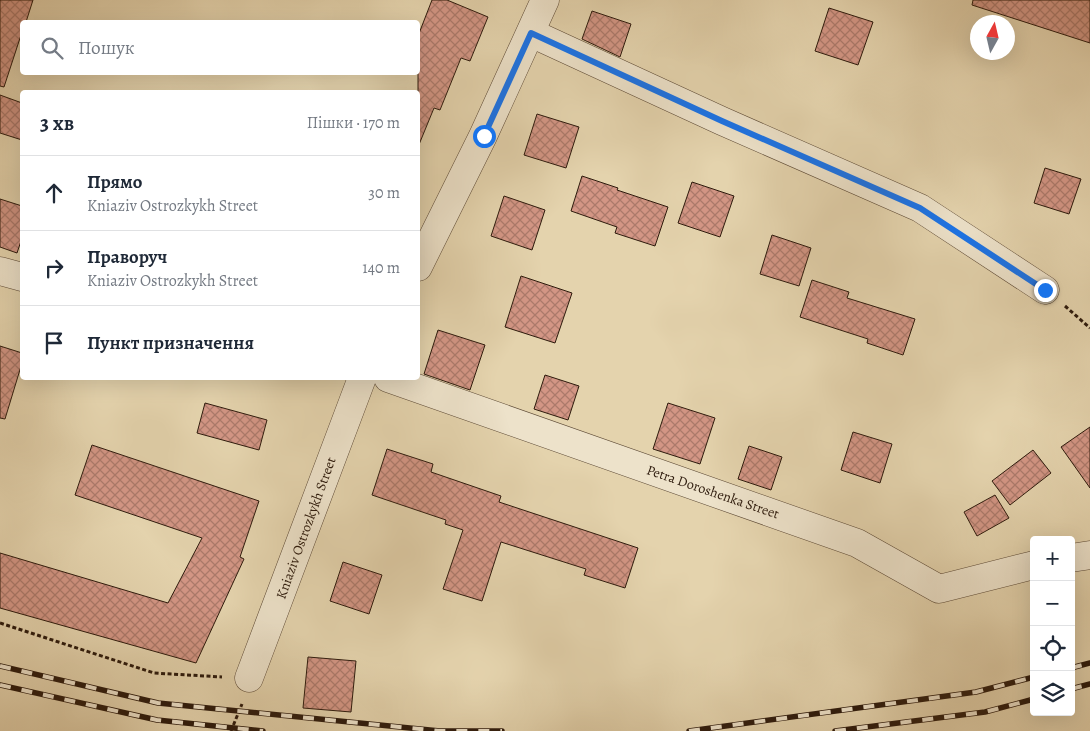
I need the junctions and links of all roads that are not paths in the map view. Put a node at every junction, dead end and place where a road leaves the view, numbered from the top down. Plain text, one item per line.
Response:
1 (545, 0) edge
2 (531, 33) junction
3 (420, 263) edge
4 (0, 270) edge
5 (20, 276) edge
6 (1045, 290) dead end
7 (361, 380) edge
8 (394, 380) edge
9 (1090, 555) edge
10 (1075, 557) edge
11 (1030, 566) edge
12 (249, 678) road end

1 - 2 street
2 - 3 street
2 - 6 street
4 - 5 street
7 - 12 street, Kniaziv Ostrozkykh Street
8 - 11 street, Petra Doroshenka Street
9 - 10 street

